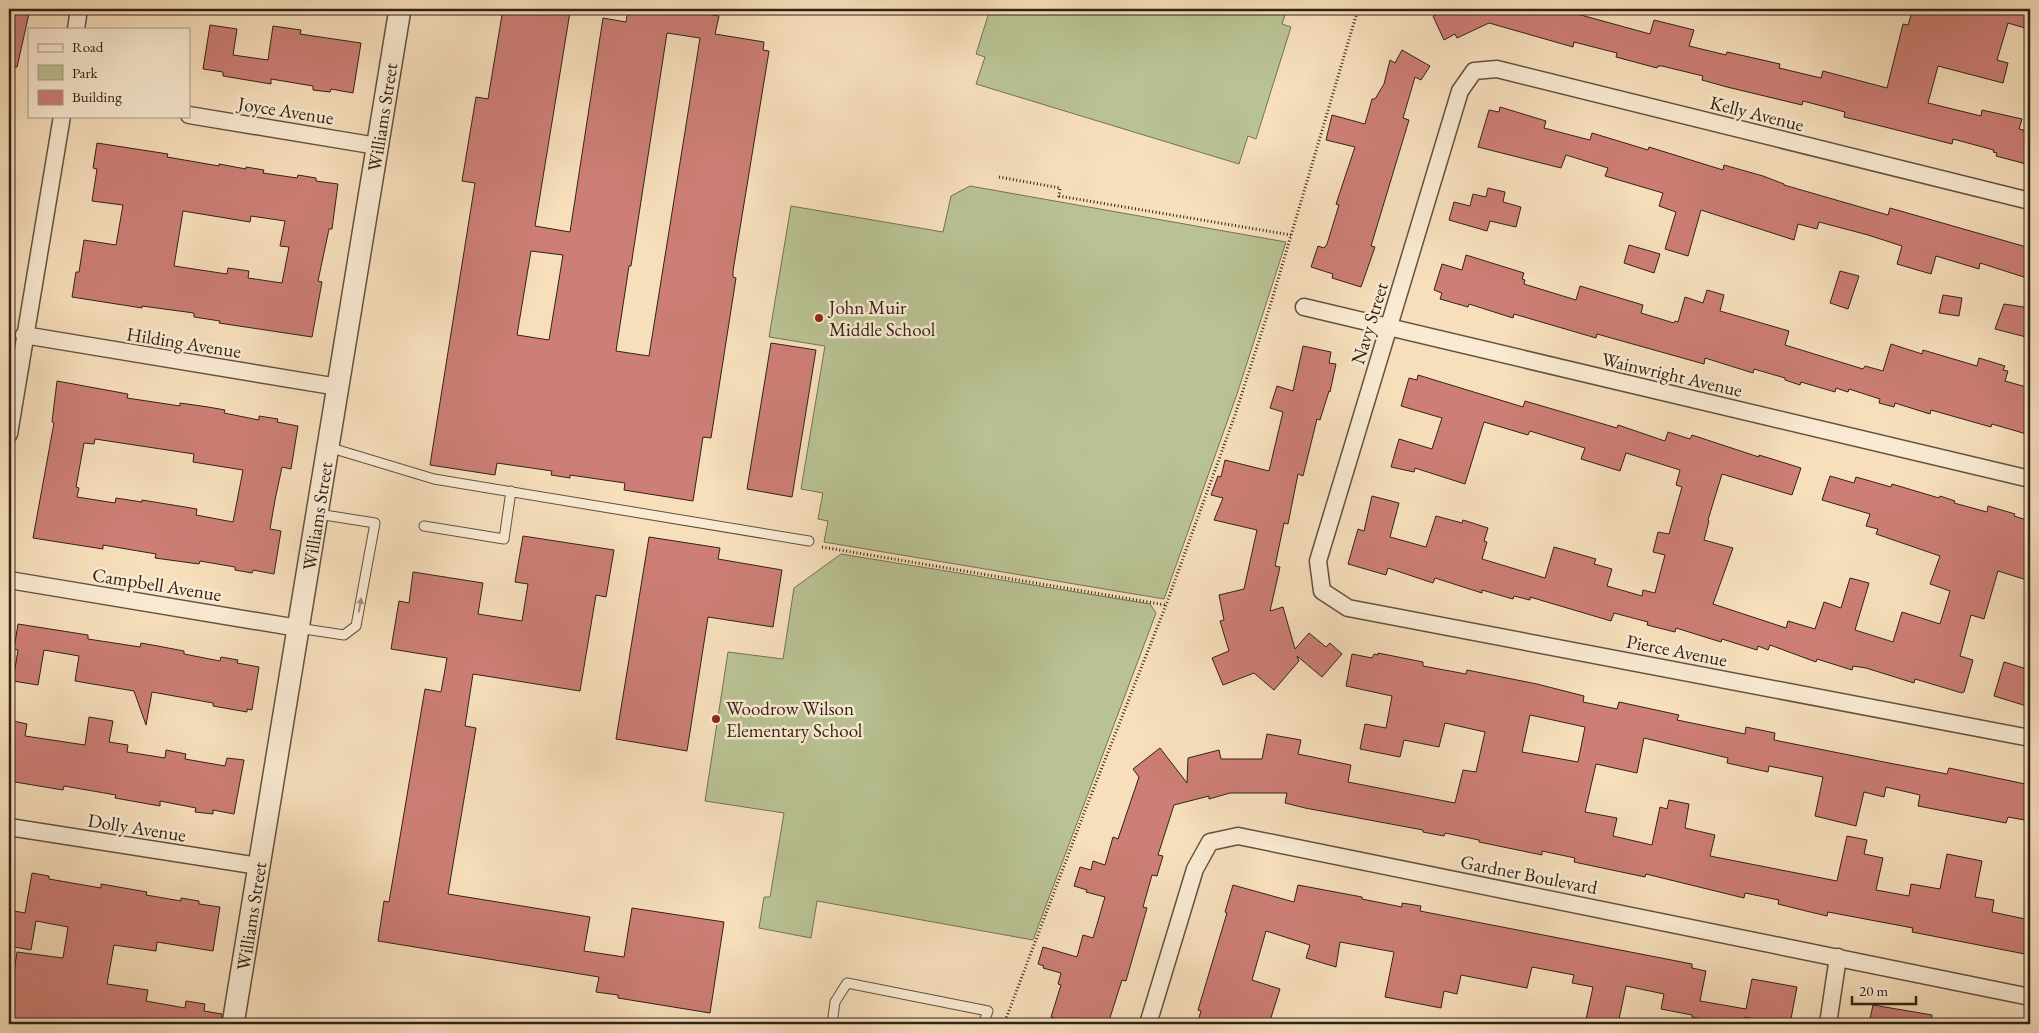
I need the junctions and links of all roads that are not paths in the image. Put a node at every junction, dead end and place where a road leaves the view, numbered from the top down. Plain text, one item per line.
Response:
1 (79, 9) edge
2 (400, 9) edge
3 (76, 28) edge
4 (1474, 71) joint
5 (190, 115) edge
6 (62, 118) edge
7 (378, 146) junction
8 (2030, 201) edge
9 (1304, 306) dead end
10 (1389, 328) junction
11 (24, 335) junction
12 (338, 387) junction
13 (9, 434) edge
14 (328, 447) junction
15 (2030, 479) edge
16 (511, 492) junction
17 (317, 514) junction
18 (424, 526) dead end
19 (809, 541) dead end
20 (9, 580) edge
21 (1322, 590) joint
22 (298, 628) junction
23 (2030, 738) edge
24 (9, 827) edge
25 (259, 866) junction
26 (1838, 957) junction
27 (2030, 997) edge
28 (233, 1024) edge
29 (832, 1024) edge
30 (983, 1024) edge
31 (1148, 1024) edge
32 (1828, 1024) edge

1 - 3 street
2 - 7 street, Williams Street
4 - 8 street, Kelly Avenue
4 - 10 street, Navy Street
5 - 7 street, Joyce Avenue
6 - 11 street
7 - 12 street, Williams Street
9 - 10 street, Wainwright Avenue
10 - 15 street, Wainwright Avenue
10 - 21 street, Navy Street
11 - 12 street, Hilding Avenue
11 - 13 street
12 - 14 street, Williams Street
14 - 16 lane
14 - 17 street, Williams Street
16 - 18 lane
16 - 19 lane
17 - 22 street, Williams Street
22 -> 17 lane
20 - 22 street, Campbell Avenue
21 - 23 street, Pierce Avenue
22 - 25 street, Williams Street
24 - 25 street, Dolly Avenue
25 - 28 street, Williams Street
26 - 27 street, Gardner Boulevard
26 - 31 street, Gardner Boulevard
26 - 32 street
29 - 30 lane

